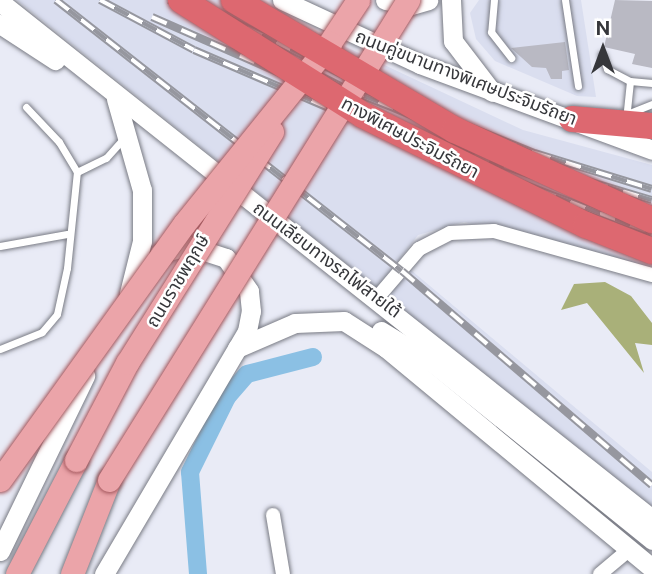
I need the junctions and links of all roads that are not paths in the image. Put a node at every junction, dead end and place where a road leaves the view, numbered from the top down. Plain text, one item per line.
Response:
1 (180, 0) edge
2 (234, 0) edge
3 (282, 0) edge
4 (358, 0) edge
5 (385, 0) edge
6 (408, 0) edge
7 (428, 0) edge
8 (451, 0) edge
9 (494, 0) edge
10 (565, 0) edge
11 (0, 2) edge
12 (1, 26) edge
13 (330, 43) junction
14 (602, 55) dead end
15 (511, 58) dead end
16 (630, 81) junction
17 (652, 83) edge
18 (99, 84) junction
19 (578, 86) dead end
20 (492, 92) junction
21 (114, 97) junction
22 (652, 104) edge
23 (26, 107) dead end
24 (572, 119) junction
25 (635, 120) edge
26 (129, 132) junction
27 (652, 150) edge
28 (77, 172) junction
29 (652, 220) edge
30 (67, 234) junction
31 (0, 246) edge
32 (652, 251) edge
33 (321, 257) junction
34 (652, 275) edge
35 (136, 280) junction
36 (377, 298) junction
37 (344, 321) junction
38 (237, 348) junction
39 (0, 349) edge
40 (433, 363) junction
41 (0, 480) edge
42 (273, 515) dead end
43 (652, 519) edge
44 (652, 540) edge
45 (629, 550) junction
46 (0, 551) edge
47 (652, 568) edge
48 (18, 574) edge
49 (72, 574) edge
50 (104, 574) edge
51 (283, 574) edge
52 (600, 574) edge

1 - 32 highway, ทางพิเศษประจิมรัถยา, bridge
2 - 29 highway, ทางพิเศษประจิมรัถยา, bridge
3 - 20 main road, ถนนคู่ขนานทางพิเศษประจิมรัถยา
4 - 13 main road, ถนนราชพฤกษ์, bridge
5 - 7 main road
6 - 49 main road, bridge
8 - 20 main road
9 - 15 lane
10 - 19 lane
11 - 18 main road, ถนนเลียบทางรถไฟสายใต้
12 - 18 main road
13 - 41 main road, bridge
13 - 48 main road, ถนนราชพฤกษ์, bridge
14 - 16 lane
16 - 17 lane
16 - 25 lane
18 - 21 main road, ถนนเลียบทางรถไฟสายใต้
20 - 24 main road, ถนนคู่ขนานทางพิเศษประจิมรัถยา
21 - 26 main road, ถนนราชพฤกษ์
21 - 33 main road, ถนนเลียบทางรถไฟสายใต้
22 - 25 lane
23 - 28 lane
24 - 25 highway
24 - 27 main road, ถนนคู่ขนานทางพิเศษประจิมรัถยา
26 - 28 lane
26 - 35 main road, ถนนราชพฤกษ์
28 - 30 lane
30 - 31 lane
30 - 39 lane
33 - 36 main road, ถนนเลียบทางรถไฟสายใต้
33 - 40 main road
34 - 36 street
35 - 38 main road
35 - 46 main road, ถนนราชพฤกษ์
36 - 43 main road, ถนนเลียบทางรถไฟสายใต้
37 - 38 main road
37 - 40 main road
37 - 45 main road, ถนนเลียบทางรถไฟสายใต้
38 - 50 main road
40 - 44 main road
42 - 51 street
45 - 47 main road, ถนนเลียบทางรถไฟสายใต้
45 - 52 street

